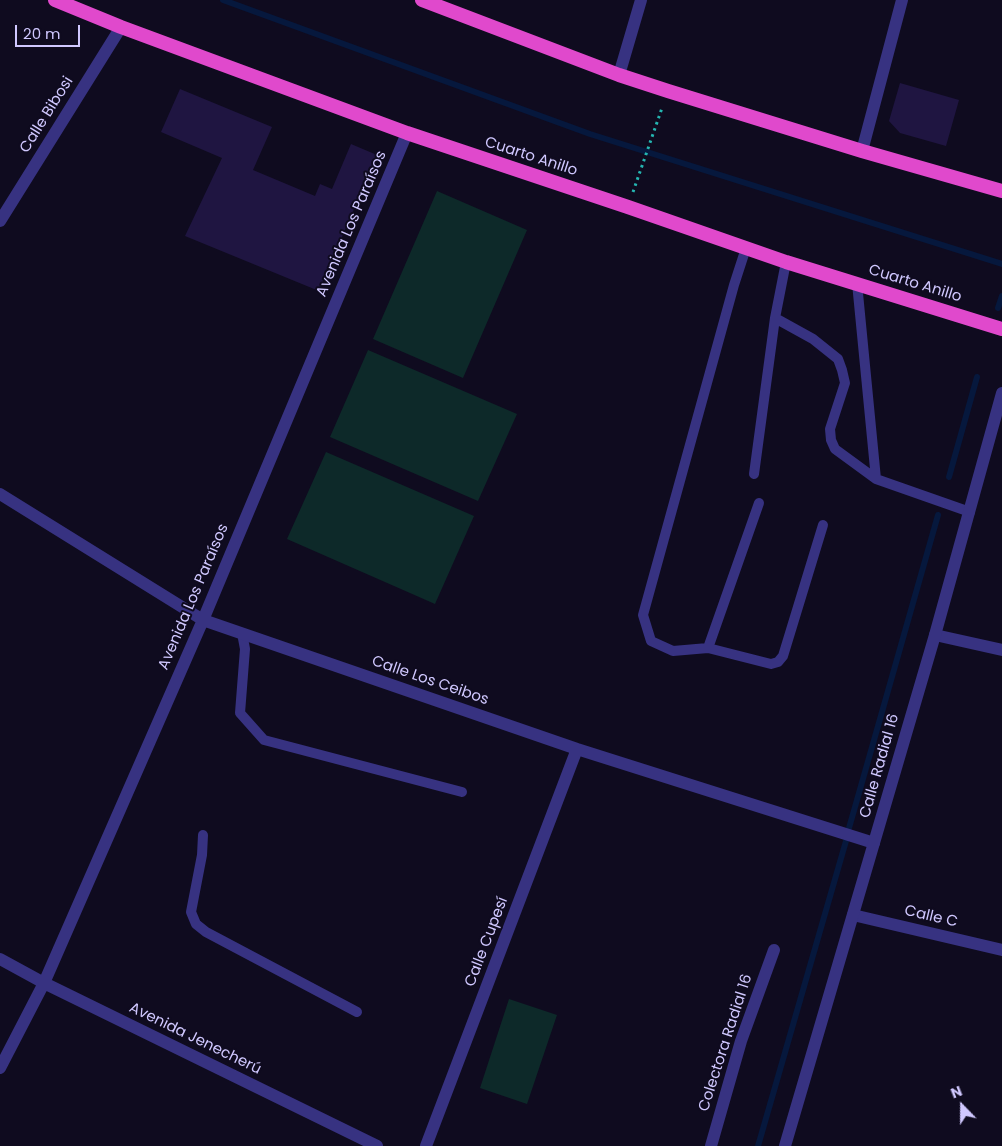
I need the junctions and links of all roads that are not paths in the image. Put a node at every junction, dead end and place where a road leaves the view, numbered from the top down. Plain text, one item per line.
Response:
1 (55, 0) edge
2 (422, 0) edge
3 (642, 0) edge
4 (902, 0) edge
5 (120, 27) junction
6 (619, 75) junction
7 (408, 133) junction
8 (862, 151) junction
9 (1002, 191) edge
10 (0, 221) edge
11 (746, 248) junction
12 (786, 262) junction
13 (857, 283) junction
14 (775, 318) junction
15 (1002, 328) edge
16 (1002, 393) edge
17 (754, 474) dead end
18 (876, 479) junction
19 (0, 494) edge
20 (759, 502) dead end
21 (970, 512) junction
22 (823, 525) dead end
23 (203, 620) junction
24 (242, 633) junction
25 (935, 635) junction
26 (708, 648) junction
27 (1002, 650) edge
28 (577, 749) junction
29 (462, 792) dead end
30 (203, 834) dead end
31 (874, 844) junction
32 (853, 915) junction
33 (774, 950) dead end
34 (1002, 950) edge
35 (0, 959) edge
36 (44, 983) junction
37 (358, 1012) dead end
38 (0, 1068) edge
39 (377, 1146) edge
40 (426, 1146) edge
41 (711, 1146) edge
42 (785, 1146) edge

1 - 5 highway, Cuarto Anillo
2 - 6 highway
3 - 6 street
4 - 8 street
5 - 7 highway, Cuarto Anillo
5 - 10 street, Calle Bibosi
6 - 8 highway
7 - 11 highway, Cuarto Anillo
7 - 23 street, Avenida Los Paraísos
8 - 9 highway
11 - 12 highway, Cuarto Anillo
11 - 26 lane
12 - 13 highway, Cuarto Anillo
12 - 14 lane
13 - 15 highway, Cuarto Anillo
13 - 18 lane
14 - 17 lane
14 - 18 lane
16 - 21 street, Calle Radial 16
18 - 21 lane
19 - 23 street, Calle Los Ceibos
20 - 26 lane
21 - 25 street, Calle Radial 16
22 - 26 lane
23 - 24 street, Calle Los Ceibos
23 - 36 street, Avenida Los Paraísos
24 - 28 street, Calle Los Ceibos
24 - 29 lane
25 - 27 street
25 - 31 street, Calle Radial 16
28 - 31 street, Calle Los Ceibos
28 - 40 street, Calle Cupesí
30 - 37 lane
31 - 32 street, Calle Radial 16
32 - 34 street, Calle C
32 - 42 street, Calle Radial 16
33 - 41 street, Colectora Radial 16
35 - 36 street, Avenida Jenecherú
36 - 38 street, Avenida Los Paraísos
36 - 39 street, Avenida Jenecherú

